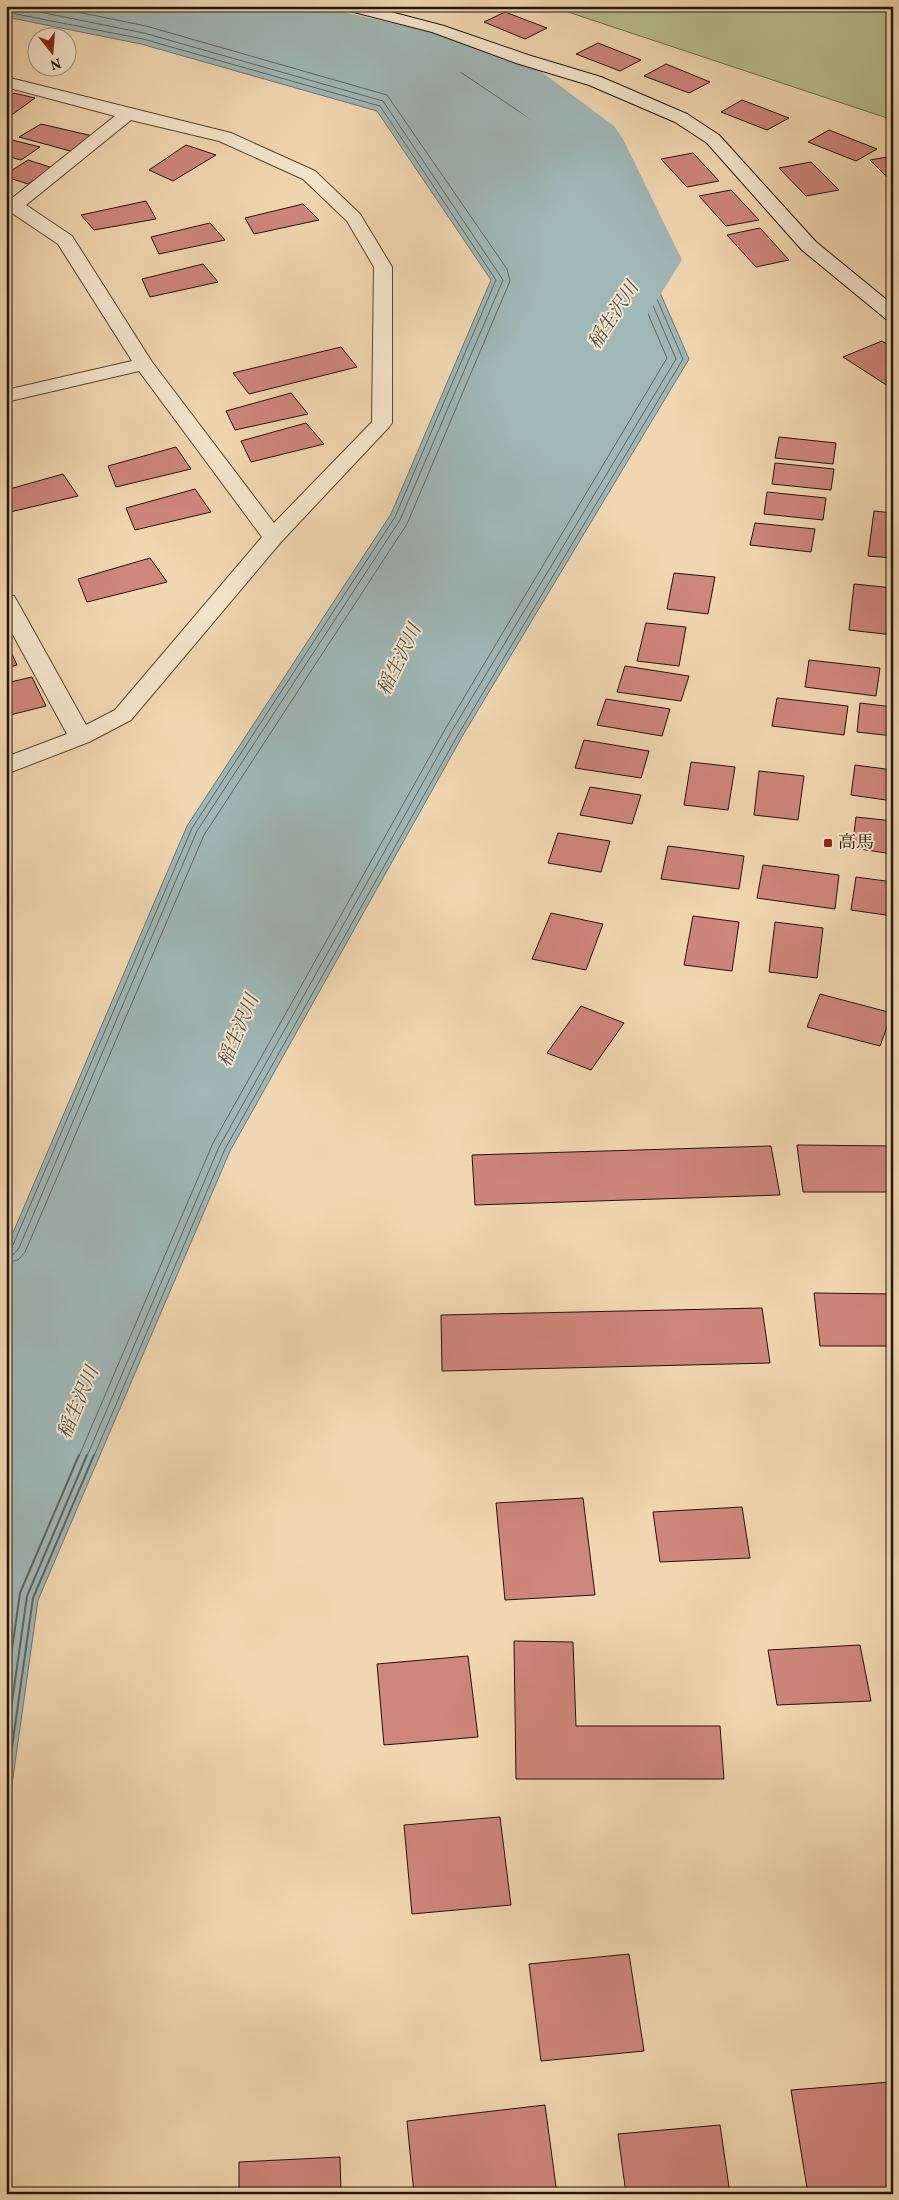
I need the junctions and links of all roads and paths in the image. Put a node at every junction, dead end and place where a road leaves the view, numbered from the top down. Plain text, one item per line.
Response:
1 (348, 6) edge
2 (6, 82) edge
3 (128, 114) junction
4 (10, 204) edge
5 (893, 315) edge
6 (144, 364) junction
7 (6, 396) edge
8 (273, 537) junction
9 (6, 600) edge
10 (80, 737) junction
11 (6, 766) edge

1 - 5 street
2 - 3 street
3 - 4 street
3 - 8 street
4 - 6 street
6 - 7 street
6 - 8 street
8 - 10 street
9 - 10 street
10 - 11 street

